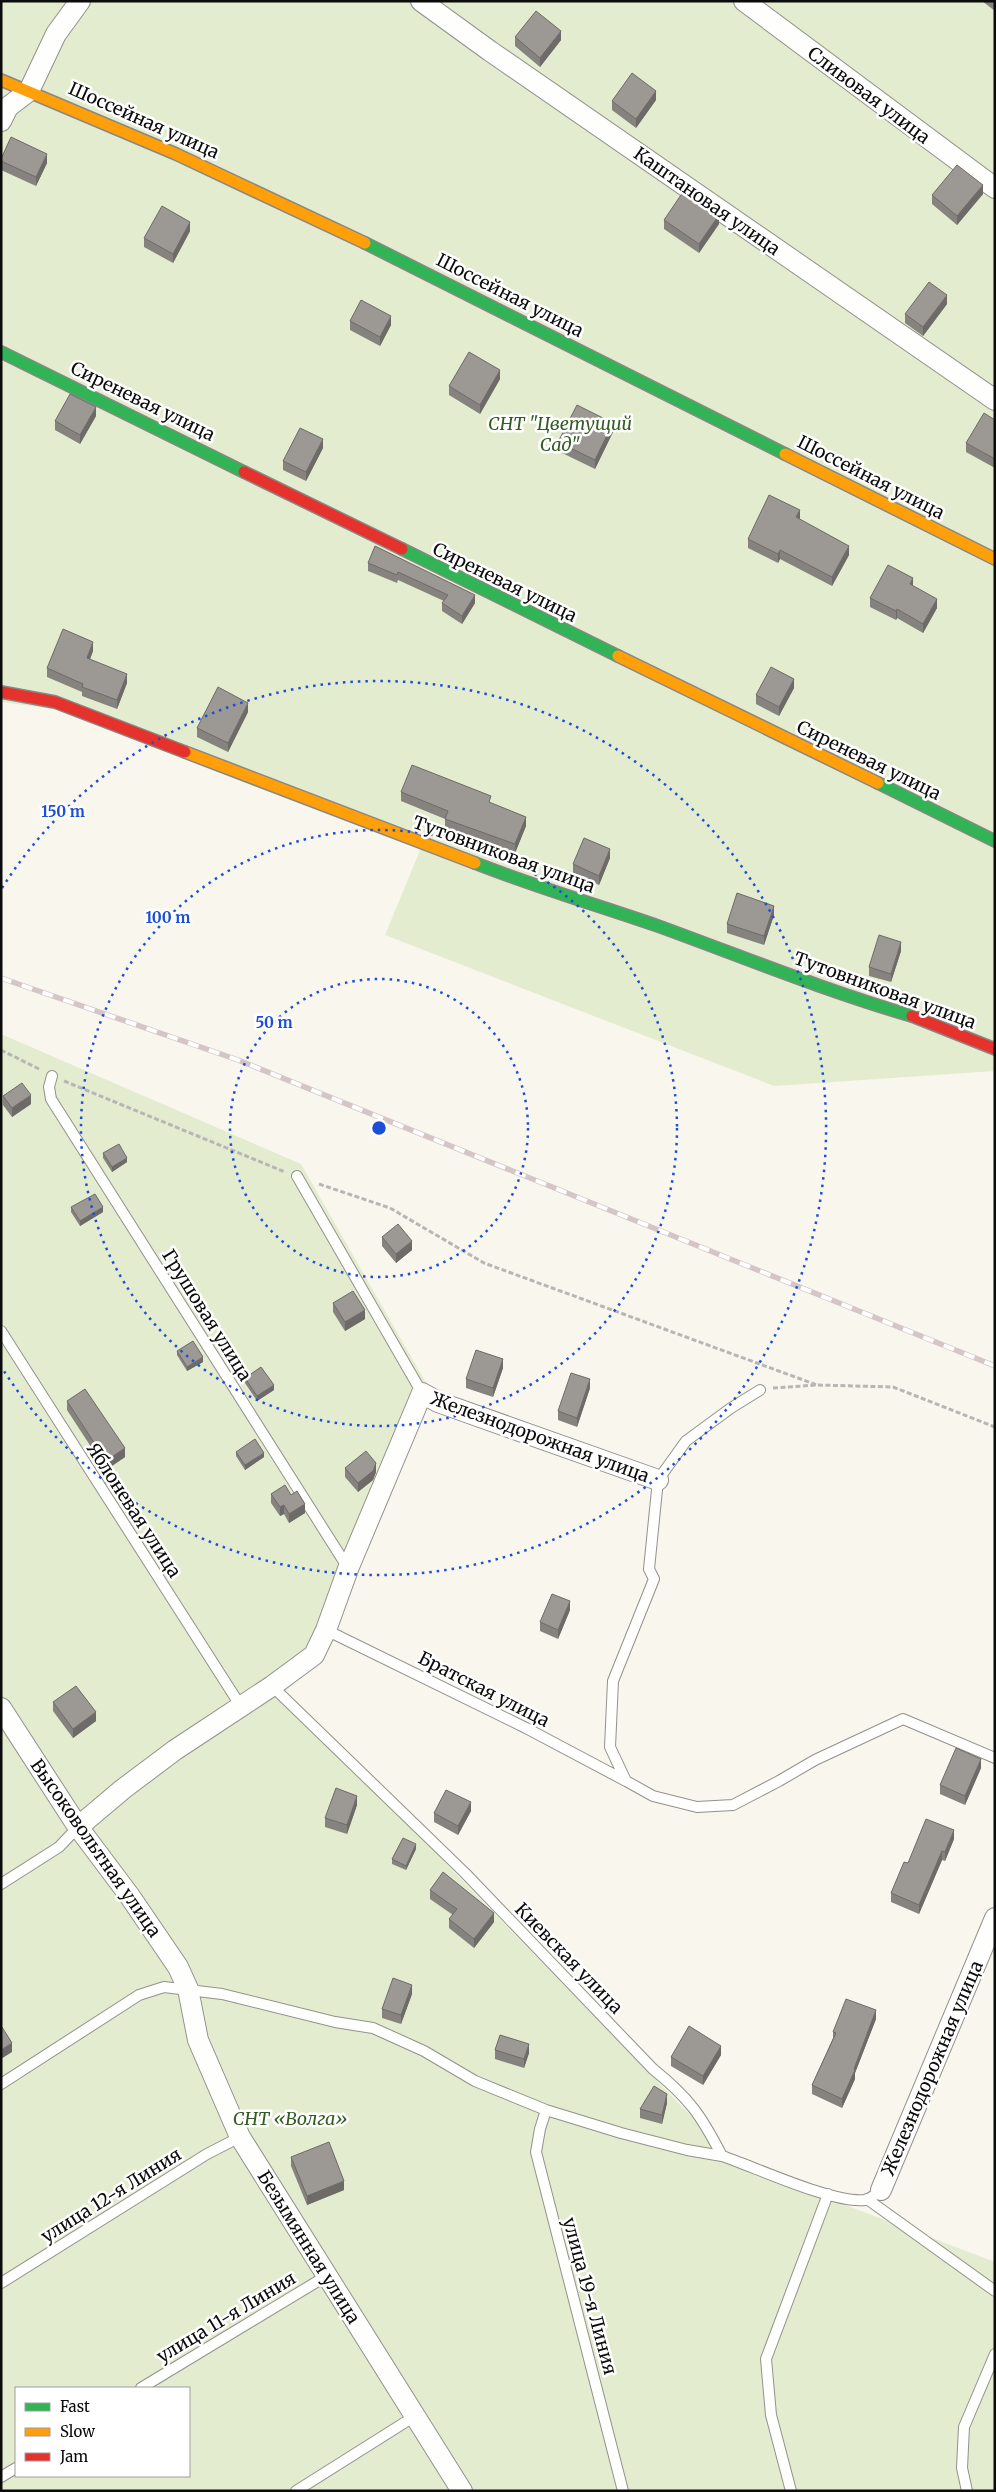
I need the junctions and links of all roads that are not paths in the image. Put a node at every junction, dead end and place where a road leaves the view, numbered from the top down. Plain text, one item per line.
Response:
1 (80, 1) edge
2 (421, 1) edge
3 (744, 1) edge
4 (1, 80) edge
5 (29, 91) junction
6 (1, 121) edge
7 (995, 188) edge
8 (1, 352) edge
9 (995, 400) edge
10 (995, 559) edge
11 (1, 692) edge
12 (995, 841) edge
13 (995, 1049) edge
14 (52, 1076) road end
15 (298, 1176) road end
16 (1, 1332) edge
17 (760, 1390) road end
18 (422, 1394) junction
19 (658, 1480) junction
20 (348, 1569) junction
21 (326, 1630) junction
22 (272, 1686) junction
23 (240, 1706) junction
24 (1, 1708) edge
25 (995, 1758) edge
26 (626, 1781) junction
27 (78, 1827) junction
28 (1, 1884) edge
29 (995, 1918) edge
30 (188, 1989) junction
31 (1, 2084) edge
32 (546, 2110) junction
33 (240, 2137) junction
34 (722, 2156) junction
35 (828, 2194) junction
36 (874, 2195) junction
37 (328, 2275) junction
38 (1, 2282) edge
39 (995, 2291) edge
40 (995, 2354) edge
41 (143, 2387) edge
42 (415, 2416) junction
43 (15, 2469) edge
44 (1, 2477) edge
45 (296, 2491) edge
46 (462, 2491) edge
47 (623, 2491) edge
48 (791, 2491) edge
49 (967, 2491) edge

1 - 5 street
2 - 9 street, Каштановая улица
3 - 7 street, Сливовая улица
4 - 5 street, Шоссейная улица
5 - 6 street
5 - 10 street, Шоссейная улица
8 - 12 street, Сиреневая улица
11 - 13 street, Тутовниковая улица
14 - 20 lane, Грушовая улица
15 - 18 lane
16 - 23 lane, Яблоневая улица
17 - 19 lane
18 - 19 street, Железнодорожная улица
18 - 20 street
19 - 26 lane
20 - 21 street
21 - 22 street
21 - 26 lane, Братская улица
22 - 23 street
22 - 34 lane, Киевская улица
23 - 27 street
24 - 27 street, Высоковольтная улица
25 - 26 lane, Братская улица
27 - 28 lane
27 - 30 street, Высоковольтная улица
29 - 36 street, Железнодорожная улица
30 - 31 lane
30 - 32 lane
30 - 33 street, Безымянная улица
32 - 34 lane
32 - 47 lane, улица 19-я Линия
33 - 37 street, Безымянная улица
33 - 38 lane, улица 12-я Линия
34 - 35 lane
35 - 36 lane
35 - 48 lane
36 - 39 lane
37 - 41 lane, улица 11-я Линия
37 - 42 street, Безымянная улица
40 - 49 lane
42 - 45 lane
42 - 46 street, Безымянная улица
43 - 44 lane

